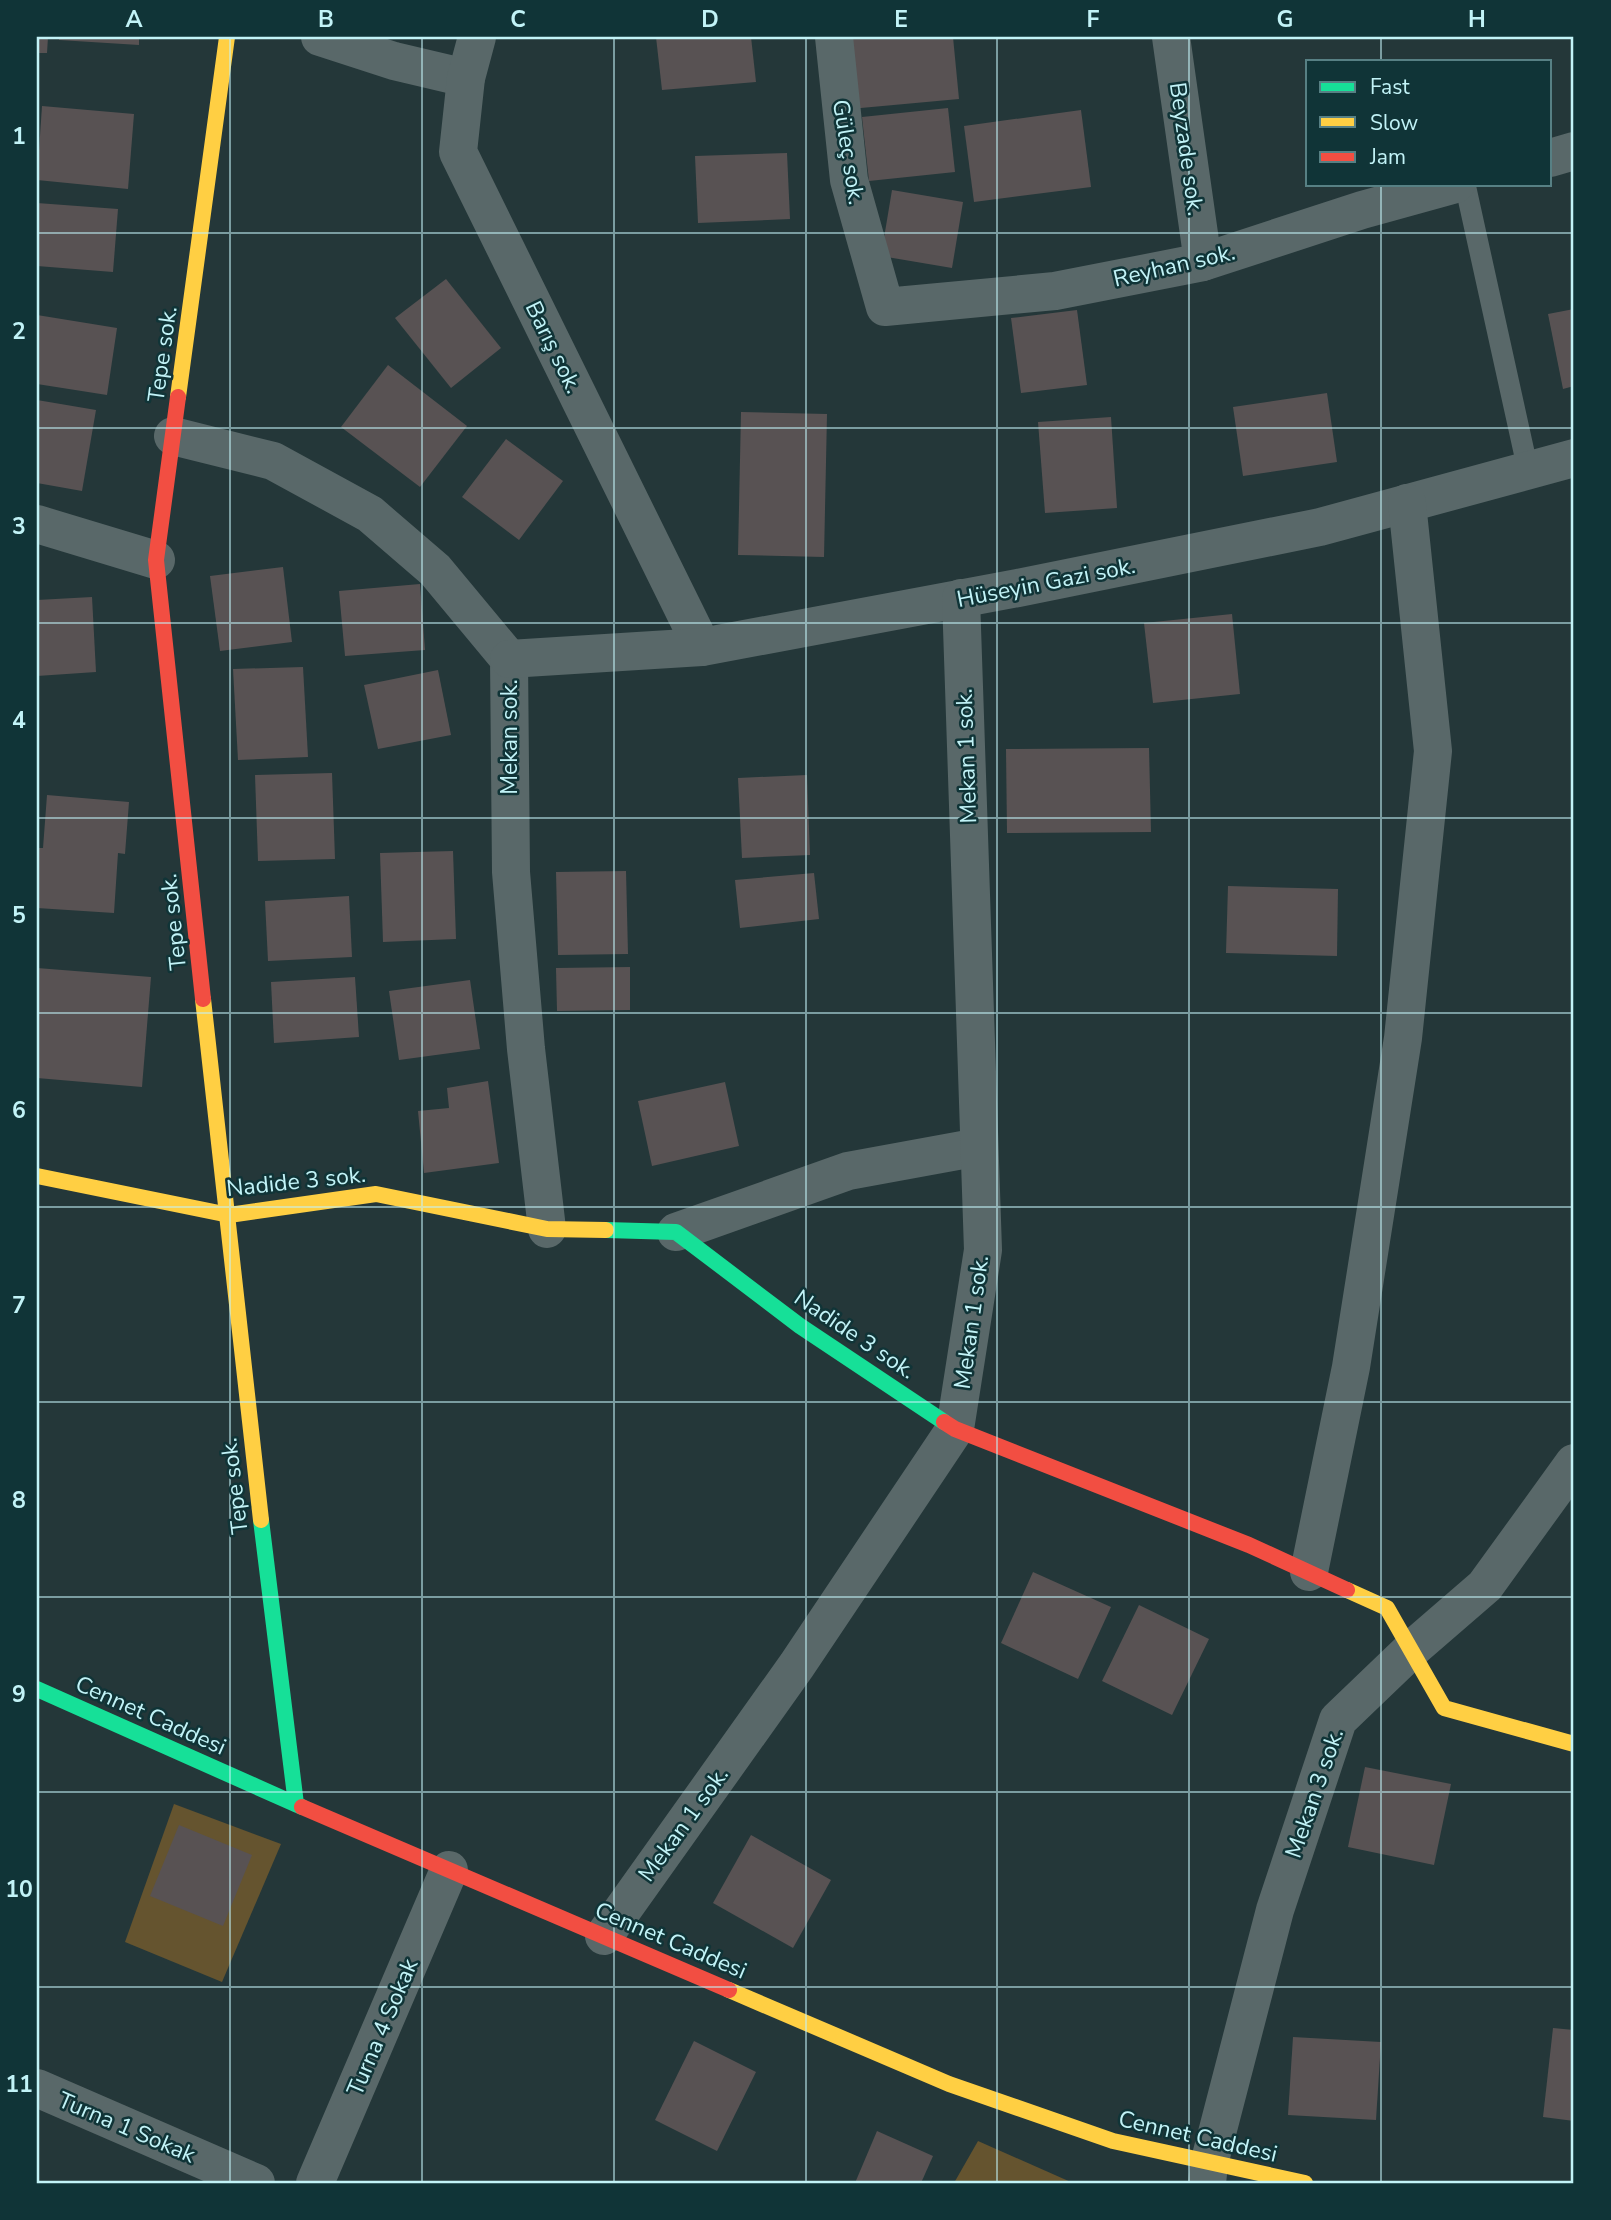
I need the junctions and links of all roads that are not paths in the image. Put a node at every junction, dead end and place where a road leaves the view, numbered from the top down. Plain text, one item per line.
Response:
1 (227, 37) edge
2 (320, 37) edge
3 (477, 37) edge
4 (834, 37) edge
5 (1171, 37) edge
6 (467, 78) junction
7 (1574, 151) edge
8 (1552, 157) edge
9 (1448, 186) edge
10 (1465, 186) edge
11 (1203, 262) junction
12 (884, 307) joint
13 (173, 436) junction
14 (1574, 458) edge
15 (1528, 470) junction
16 (1407, 503) junction
17 (37, 524) edge
18 (156, 560) junction
19 (961, 598) junction
20 (702, 647) junction
21 (509, 659) junction
22 (979, 1147) junction
23 (37, 1176) edge
24 (229, 1215) junction
25 (547, 1228) junction
26 (676, 1232) junction
27 (956, 1429) junction
28 (1574, 1463) edge
29 (1310, 1572) junction
30 (1411, 1650) junction
31 (37, 1689) edge
32 (1574, 1744) edge
33 (296, 1804) junction
34 (449, 1870) junction
35 (604, 1936) junction
36 (37, 2088) edge
37 (1208, 2174) edge
38 (256, 2183) edge
39 (316, 2183) edge
40 (1305, 2183) edge

1 - 13 street, Tepe sok.
2 - 6 street
3 - 6 street, Barış sok.
4 - 12 street, Güleç sok.
5 - 11 street, Beyzade sok.
6 - 20 street, Barış sok.
7 - 8 street
9 - 11 street, Reyhan sok.
10 - 15 lane
11 - 12 street, Reyhan sok.
13 - 18 street, Tepe sok.
13 - 21 street, Mekan sok.
14 - 15 street, Hüseyin Gazi sok.
15 - 16 street, Hüseyin Gazi sok.
16 - 19 street, Hüseyin Gazi sok.
16 - 29 street
17 - 18 street
18 - 24 street, Tepe sok.
19 - 20 street, Hüseyin Gazi sok.
19 - 22 street, Mekan 1 sok.
20 - 21 street, Hüseyin Gazi sok.
21 - 25 street, Mekan sok.
22 - 26 street
22 - 27 street, Mekan 1 sok.
23 - 24 street, Nadide 3 sok.
24 - 25 street, Nadide 3 sok.
24 - 33 street, Tepe sok.
25 - 26 street, Nadide 3 sok.
26 - 27 street, Nadide 3 sok.
27 - 29 street, Nadide 3 sok.
27 - 35 street, Mekan 1 sok.
28 - 30 street, Mekan 3 sok.
29 - 30 street, Nadide 3 sok.
30 - 32 street, Nadide 3 sok.
30 - 37 street, Mekan 3 sok.
31 - 33 street, Cennet Caddesi
33 - 34 street, Cennet Caddesi
34 - 35 street, Cennet Caddesi
34 - 39 street, Turna 4 Sokak
35 - 37 street, Cennet Caddesi
36 - 38 street, Turna 1 Sokak
37 - 40 street, Cennet Caddesi

